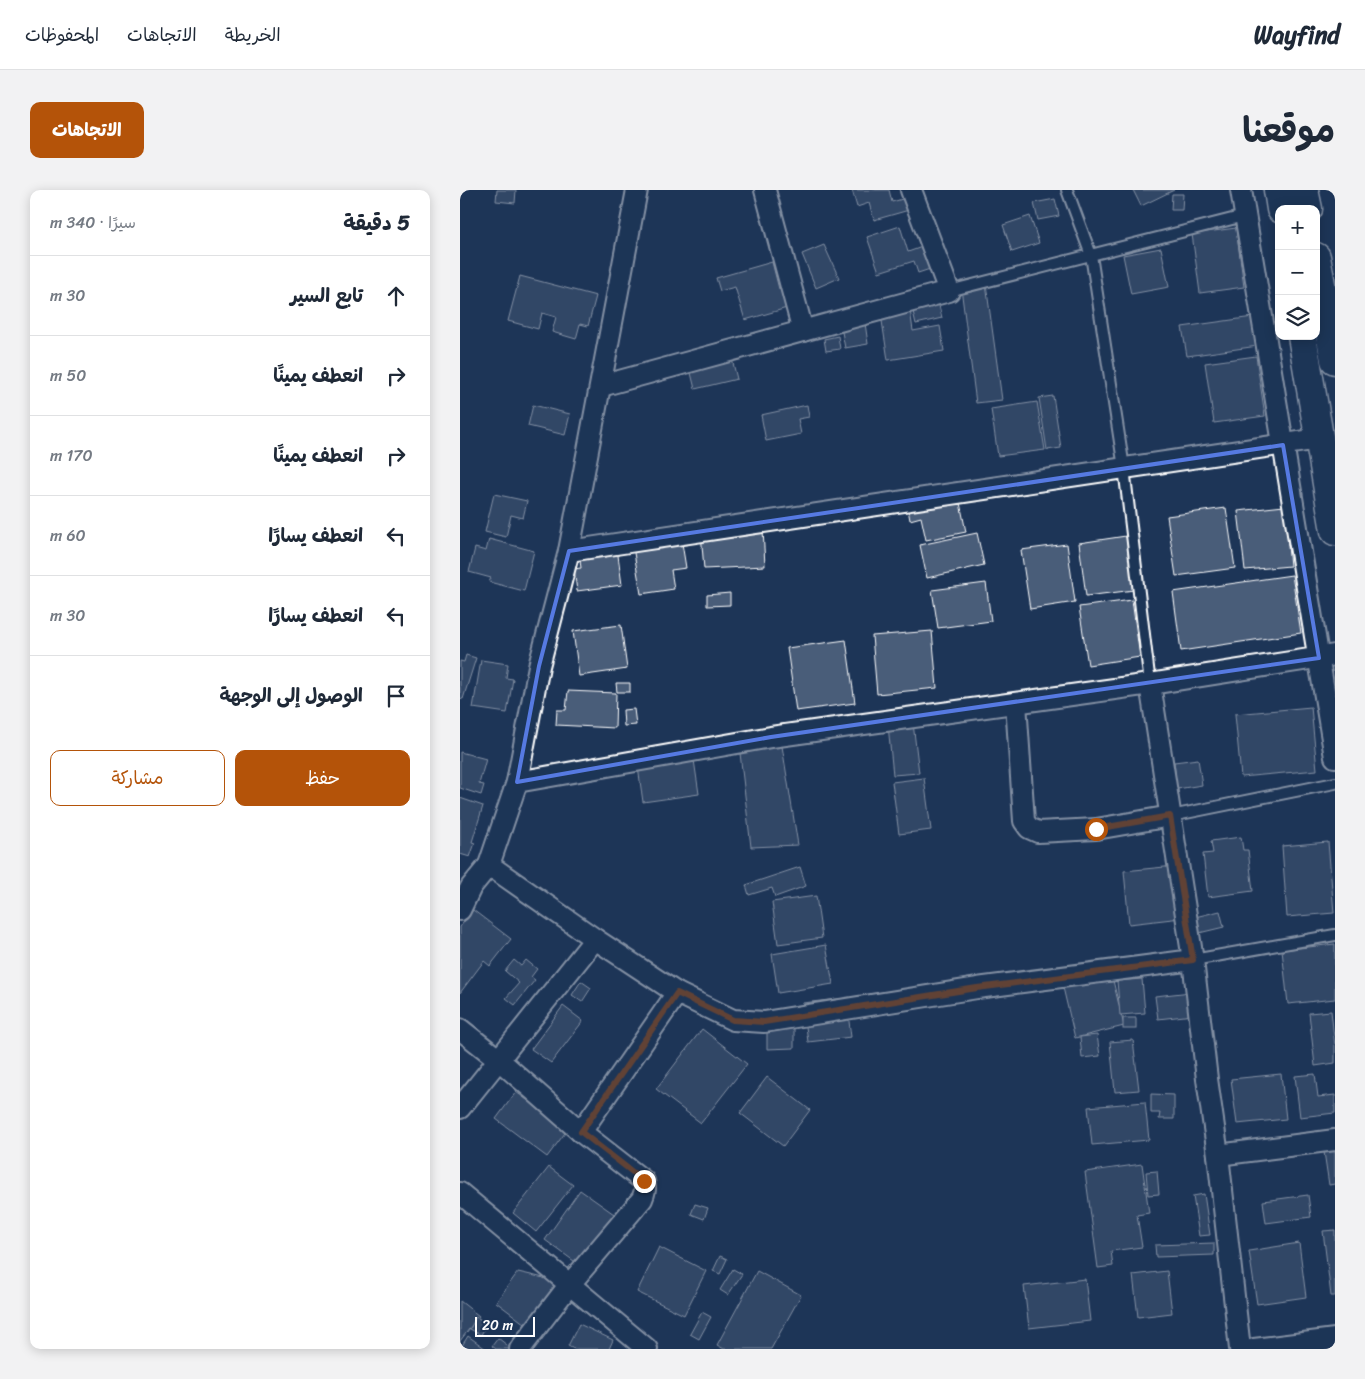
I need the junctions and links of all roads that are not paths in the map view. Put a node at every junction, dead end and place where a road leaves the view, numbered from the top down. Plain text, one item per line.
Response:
1 (637, 190) edge
2 (766, 190) edge
3 (911, 190) edge
4 (1067, 190) edge
5 (1241, 190) edge
6 (1278, 190) edge
7 (1304, 190) edge
8 (1280, 205) edge
9 (1307, 205) edge
10 (1244, 216) junction
11 (1091, 254) junction
12 (1320, 278) edge
13 (949, 291) junction
14 (803, 331) junction
15 (1303, 340) edge
16 (1335, 357) edge
17 (601, 386) junction
18 (1319, 439) junction
19 (1283, 445) junction
20 (1124, 468) junction
21 (1335, 531) edge
22 (569, 551) junction
23 (1327, 657) edge
24 (1150, 684) junction
25 (1016, 703) junction
26 (1335, 757) edge
27 (517, 782) junction
28 (1335, 783) edge
29 (1170, 816) junction
30 (489, 865) junction
31 (466, 884) edge
32 (460, 910) edge
33 (1335, 935) edge
34 (595, 939) junction
35 (1193, 960) junction
36 (677, 993) junction
37 (460, 1030) edge
38 (498, 1059) junction
39 (460, 1108) edge
40 (581, 1132) junction
41 (1335, 1140) edge
42 (1218, 1155) junction
43 (460, 1193) edge
44 (570, 1284) junction
45 (1335, 1339) edge
46 (520, 1349) edge
47 (647, 1349) edge
48 (1240, 1349) edge
49 (1254, 1349) edge

1 - 17 street
2 - 14 street
3 - 13 street
4 - 11 lane
5 - 10 street
6 - 8 highway
7 - 9 highway
10 - 11 lane
10 - 19 street
11 - 13 lane
11 - 20 lane
12 - 16 highway
13 - 14 street
14 - 17 street
15 - 18 highway
17 - 22 street
18 - 19 street
18 - 21 highway
19 - 20 street
19 - 23 street
20 - 22 street
20 - 24 lane
22 - 27 street
23 - 24 street
23 - 26 street
24 - 25 street
24 - 29 street
25 - 27 street
25 - 29 street
27 - 30 street
28 - 29 lane
29 - 35 street
30 - 31 street
30 - 34 street
31 - 32 street
33 - 35 lane
34 - 36 street
34 - 38 street
35 - 36 street
35 - 42 street
36 - 40 street
37 - 38 street
38 - 39 street
38 - 40 street
40 - 44 street
41 - 42 street
42 - 48 street
43 - 44 street
44 - 46 street
44 - 47 street
45 - 49 street

